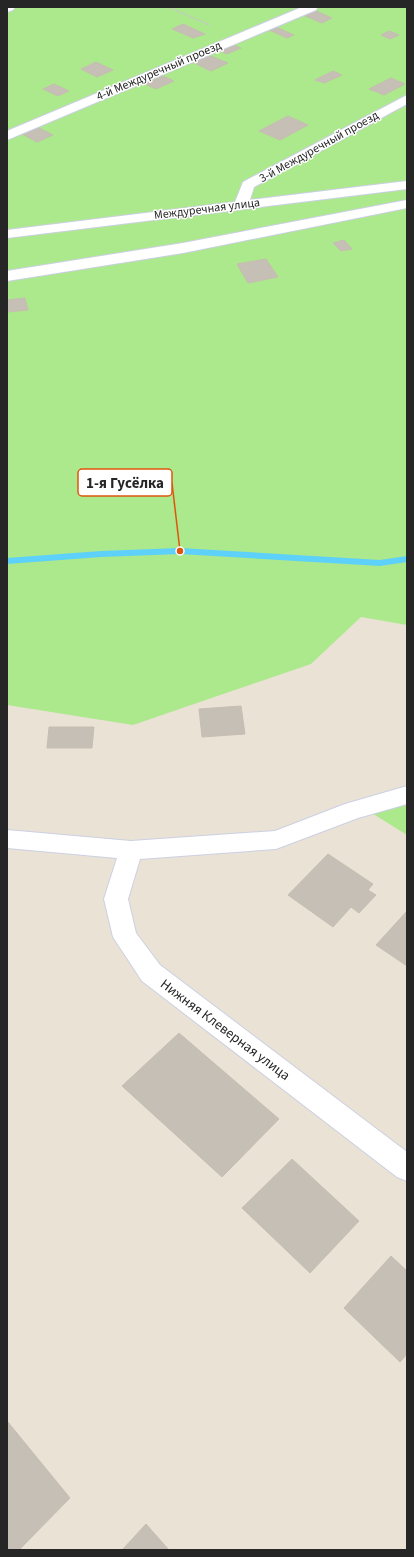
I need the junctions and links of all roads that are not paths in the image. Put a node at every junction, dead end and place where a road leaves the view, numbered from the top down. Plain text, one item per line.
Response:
1 (312, 7) edge
2 (407, 99) edge
3 (7, 136) edge
4 (407, 185) edge
5 (241, 204) junction
6 (407, 204) edge
7 (7, 234) edge
8 (7, 276) edge
9 (407, 795) edge
10 (7, 839) edge
11 (131, 850) junction
12 (407, 1168) edge

1 - 3 street, 4-й Междуречный проезд
2 - 5 street, 3-й Междуречный проезд
4 - 5 street, Междуречная улица
5 - 7 street, Междуречная улица
6 - 8 street
9 - 11 street
10 - 11 street
11 - 12 street, Нижняя Клеверная улица

